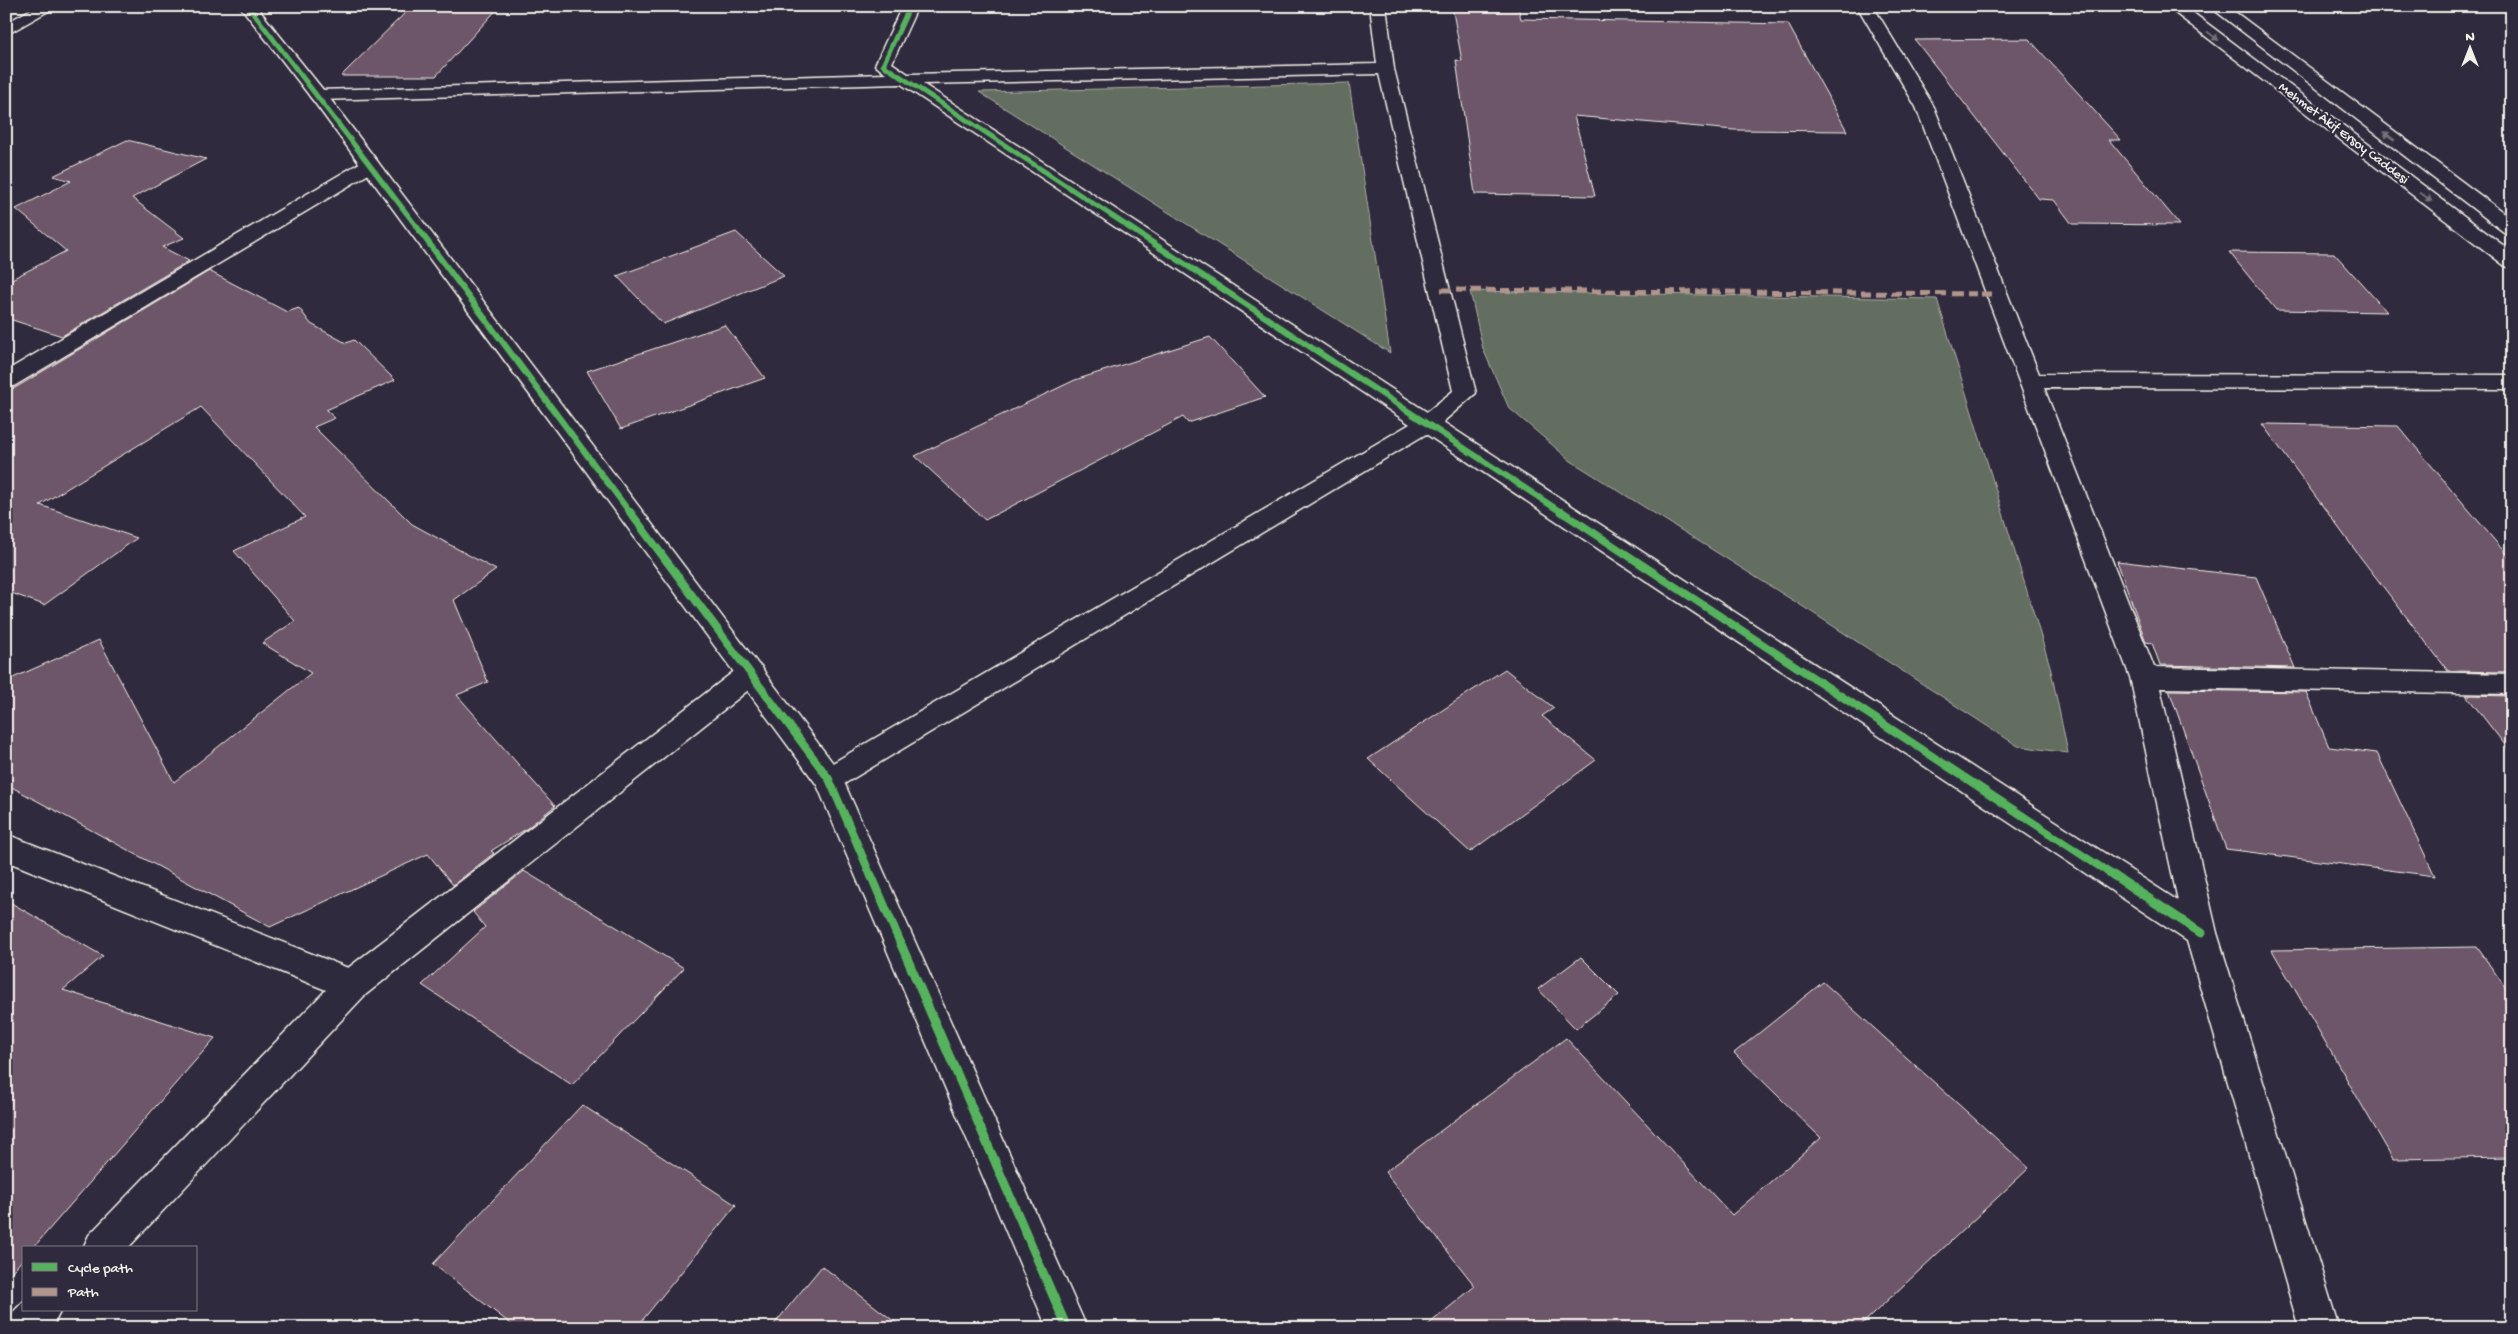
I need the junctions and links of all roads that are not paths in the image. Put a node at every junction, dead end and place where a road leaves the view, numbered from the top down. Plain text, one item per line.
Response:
1 (49, 6) edge
2 (248, 6) edge
3 (910, 6) edge
4 (1378, 6) edge
5 (1865, 6) edge
6 (2174, 6) edge
7 (2217, 6) edge
8 (6, 30) edge
9 (1386, 69) junction
10 (904, 79) junction
11 (318, 95) junction
12 (370, 165) junction
13 (2512, 229) edge
14 (2512, 262) edge
15 (6, 380) edge
16 (2030, 381) junction
17 (2512, 382) edge
18 (1427, 424) junction
19 (751, 673) junction
20 (2144, 677) junction
21 (2512, 684) edge
22 (829, 779) junction
23 (6, 847) edge
24 (2201, 933) junction
25 (352, 985) junction
26 (104, 1246) edge
27 (40, 1312) edge
28 (25, 1328) edge
29 (1067, 1328) edge
30 (2319, 1328) edge

1 - 8 street
2 - 11 street
3 - 10 street
4 - 9 street
5 - 16 street
6 -> 14 street, Mehmet Âkif Ersoy Caddesi
13 -> 7 street, Mehmet Âkif Ersoy Caddesi
9 - 10 street
9 - 18 street
10 - 11 street
10 - 18 street
11 - 12 street
12 - 15 street
12 - 19 street
16 - 17 street
16 - 20 street
18 - 22 street
18 - 24 street
19 - 22 street
19 - 25 street
20 - 21 street
20 - 24 street
22 - 29 street
23 - 25 street
24 - 30 street
25 - 26 street
27 - 28 street

